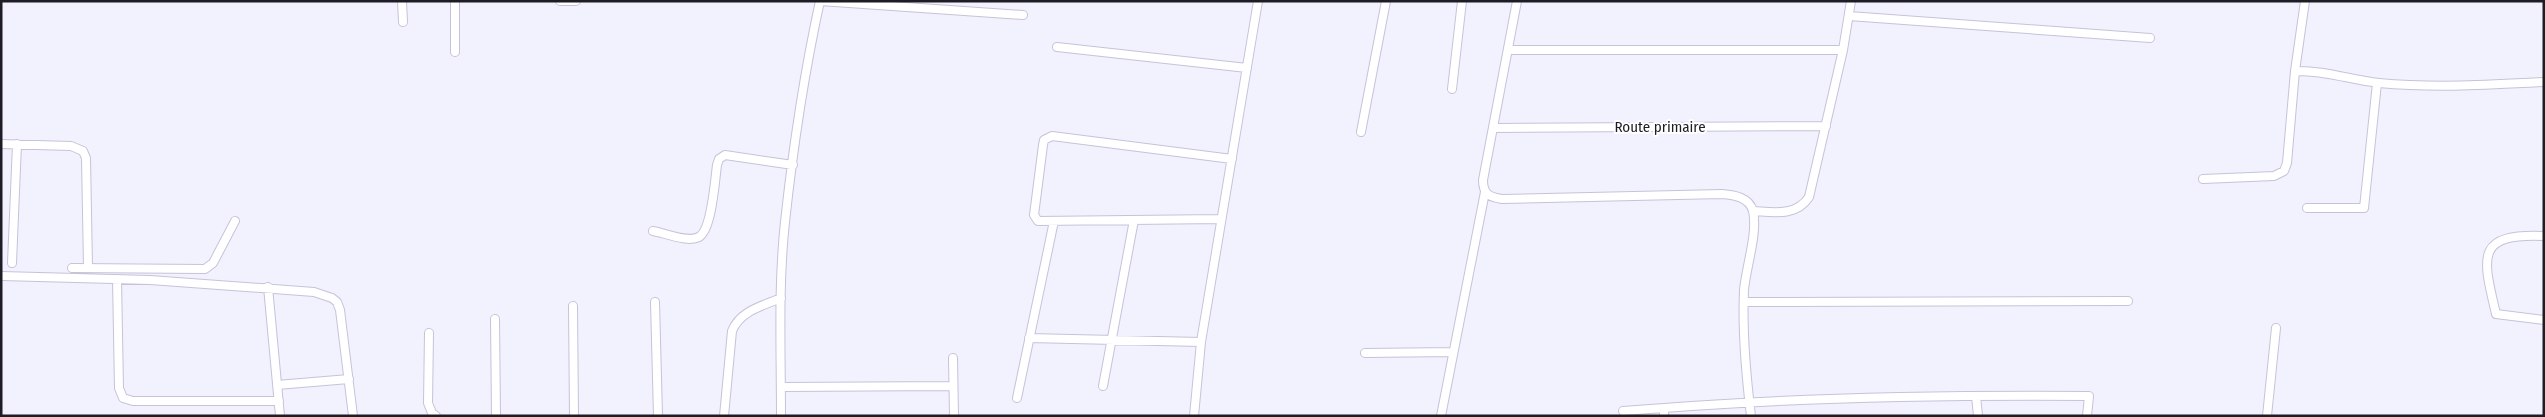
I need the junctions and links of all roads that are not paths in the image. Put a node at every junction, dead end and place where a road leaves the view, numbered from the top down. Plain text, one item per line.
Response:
1 (402, 1) edge
2 (455, 1) edge
3 (560, 1) edge
4 (576, 1) edge
5 (820, 1) edge
6 (1258, 1) edge
7 (1386, 1) edge
8 (1462, 1) edge
9 (1517, 1) edge
10 (1851, 1) edge
11 (2305, 1) edge
12 (1023, 15) dead end
13 (1849, 16) junction
14 (403, 22) dead end
15 (2150, 38) dead end
16 (1057, 47) dead end
17 (1508, 50) junction
18 (1843, 50) junction
19 (455, 52) dead end
20 (1247, 68) junction
21 (2295, 71) junction
22 (2544, 82) edge
23 (2376, 83) junction
24 (1452, 89) dead end
25 (1826, 126) junction
26 (1494, 128) junction
27 (1361, 132) dead end
28 (1, 144) edge
29 (17, 144) junction
30 (1232, 159) junction
31 (793, 165) junction
32 (2203, 179) dead end
33 (1485, 192) junction
34 (2308, 208) dead end
35 (1753, 211) junction
36 (1221, 219) junction
37 (1134, 220) junction
38 (235, 221) dead end
39 (1054, 221) junction
40 (653, 231) dead end
41 (2544, 236) edge
42 (12, 263) dead end
43 (88, 267) junction
44 (72, 268) dead end
45 (1, 276) edge
46 (117, 279) junction
47 (268, 287) junction
48 (781, 298) junction
49 (2128, 301) dead end
50 (655, 302) dead end
51 (1744, 302) junction
52 (573, 306) dead end
53 (495, 319) dead end
54 (2544, 320) edge
55 (2276, 328) dead end
56 (429, 332) dead end
57 (1029, 338) junction
58 (1110, 340) junction
59 (1201, 342) junction
60 (1452, 352) junction
61 (1365, 353) dead end
62 (953, 358) dead end
63 (349, 378) junction
64 (277, 385) junction
65 (953, 386) junction
66 (1102, 386) dead end
67 (781, 387) junction
68 (1976, 396) junction
69 (1017, 398) dead end
70 (279, 401) junction
71 (1749, 402) junction
72 (1623, 412) dead end
73 (1664, 412) edge
74 (280, 416) edge
75 (353, 416) edge
76 (436, 416) edge
77 (496, 416) edge
78 (574, 416) edge
79 (658, 416) edge
80 (724, 416) edge
81 (781, 416) edge
82 (954, 416) edge
83 (1194, 416) edge
84 (1441, 416) edge
85 (1751, 416) edge
86 (1978, 416) edge
87 (2087, 416) edge
88 (2267, 416) edge

1 - 14 street
2 - 19 street
3 - 4 street
5 - 12 street
5 - 31 street
6 - 20 street
7 - 27 street
8 - 24 street
9 - 17 street
10 - 13 street
11 - 21 street
13 - 15 street
13 - 18 street
16 - 20 street
17 - 18 street
17 - 26 street
18 - 25 street
20 - 30 street
21 - 23 street
21 - 32 street
22 - 23 street
23 - 34 street
25 - 26 street, Route primaire
25 - 35 street
26 - 33 street
28 - 29 street
29 - 42 street
29 - 43 street
30 - 36 street
30 - 39 street
31 - 40 street
31 - 48 street
33 - 35 street
33 - 60 street
35 - 51 street
36 - 37 street
36 - 59 street
37 - 39 street
37 - 58 street
38 - 43 street
39 - 57 street
41 - 54 street
43 - 44 street
45 - 46 street
46 - 47 street
46 - 70 street
47 - 63 street
47 - 64 street
48 - 67 street
48 - 80 street
49 - 51 street
50 - 79 street
51 - 71 street
52 - 78 street
53 - 77 street
55 - 88 street
56 - 76 street
57 - 58 street
57 - 69 street
58 - 59 street
58 - 66 street
59 - 83 street
60 - 61 street
60 - 84 street
62 - 65 street
63 - 64 street
63 - 75 street
64 - 70 street
65 - 67 street
65 - 82 street
67 - 81 street
68 - 71 street
68 - 86 street
68 - 87 street
70 - 74 street
71 - 73 street
71 - 85 street
72 - 73 street

